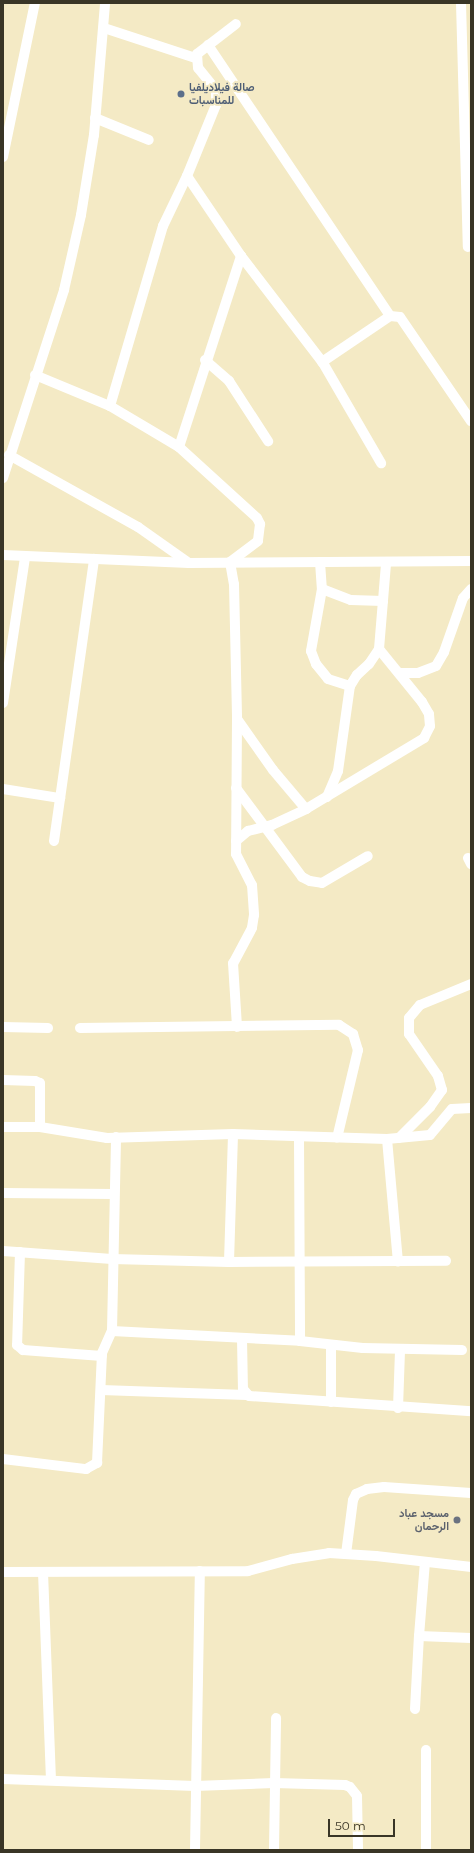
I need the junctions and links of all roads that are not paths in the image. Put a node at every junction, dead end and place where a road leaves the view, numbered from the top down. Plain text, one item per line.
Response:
1 (35, 3) edge
2 (105, 3) edge
3 (461, 3) edge
4 (236, 24) dead end
5 (104, 28) junction
6 (208, 45) junction
7 (196, 58) junction
8 (95, 118) junction
9 (149, 140) dead end
10 (3, 157) edge
11 (187, 176) junction
12 (468, 247) dead end
13 (241, 256) junction
14 (390, 316) junction
15 (205, 360) junction
16 (322, 362) junction
17 (36, 375) junction
18 (110, 406) junction
19 (471, 421) edge
20 (268, 441) dead end
21 (179, 447) junction
22 (10, 455) junction
23 (382, 463) dead end
24 (3, 478) edge
25 (3, 555) edge
26 (25, 557) junction
27 (94, 559) junction
28 (471, 561) edge
29 (230, 562) junction
30 (320, 562) junction
31 (189, 563) junction
32 (386, 564) junction
33 (322, 589) junction
34 (471, 589) edge
35 (383, 601) junction
36 (379, 649) junction
37 (399, 674) junction
38 (350, 686) junction
39 (3, 703) edge
40 (236, 719) junction
41 (236, 788) junction
42 (3, 789) edge
43 (327, 797) junction
44 (60, 798) junction
45 (306, 809) junction
46 (264, 827) junction
47 (54, 841) dead end
48 (236, 841) junction
49 (368, 856) dead end
50 (471, 984) edge
51 (3, 1027) edge
52 (236, 1027) junction
53 (48, 1028) dead end
54 (80, 1028) dead end
55 (3, 1080) edge
56 (471, 1108) edge
57 (3, 1127) edge
58 (40, 1127) junction
59 (233, 1134) junction
60 (116, 1137) junction
61 (299, 1138) junction
62 (338, 1138) junction
63 (400, 1138) junction
64 (387, 1139) junction
65 (3, 1193) edge
66 (114, 1194) junction
67 (3, 1251) edge
68 (20, 1252) junction
69 (112, 1259) junction
70 (446, 1261) dead end
71 (229, 1262) junction
72 (298, 1262) junction
73 (398, 1262) junction
74 (112, 1331) junction
75 (242, 1339) junction
76 (300, 1341) junction
77 (331, 1347) junction
78 (400, 1350) junction
79 (462, 1350) dead end
80 (102, 1356) junction
81 (101, 1390) junction
82 (246, 1395) junction
83 (331, 1402) junction
84 (398, 1408) junction
85 (471, 1412) edge
86 (3, 1460) edge
87 (471, 1493) edge
88 (346, 1554) junction
89 (425, 1562) junction
90 (471, 1567) edge
91 (200, 1571) junction
92 (3, 1572) edge
93 (43, 1572) junction
94 (419, 1636) junction
95 (471, 1638) edge
96 (415, 1710) dead end
97 (276, 1718) dead end
98 (426, 1750) dead end
99 (3, 1779) edge
100 (50, 1780) junction
101 (274, 1783) junction
102 (195, 1786) junction
103 (195, 1850) edge
104 (274, 1850) edge
105 (358, 1850) edge
106 (426, 1850) edge

1 - 10 street
2 - 5 street
3 - 12 street
4 - 6 street
5 - 7 street
5 - 8 street
6 - 7 street
6 - 14 street
7 - 11 street
8 - 9 street
8 - 17 street
11 - 13 street
11 - 18 street
13 - 15 street
13 - 16 street
14 - 16 street
14 - 19 street
15 - 20 street
15 - 21 street
16 - 23 street
17 - 18 street
17 - 22 street
18 - 21 street
21 - 29 street
22 - 24 street
22 - 31 street
25 - 26 street
26 - 27 street
26 - 39 street
27 - 31 street
27 - 44 street
28 - 32 street
29 - 30 street
29 - 31 street
29 - 40 street
30 - 32 street
30 - 33 street
32 - 35 street
33 - 35 street
33 - 38 street
34 - 37 street
35 - 36 street
36 - 37 street
36 - 38 street
37 - 43 street
38 - 43 street
40 - 41 street
40 - 45 street
41 - 46 street
41 - 48 street
42 - 44 street
43 - 45 street
44 - 47 street
45 - 46 street
46 - 48 street
46 - 49 street
48 - 52 street
50 - 63 street
51 - 53 street
52 - 54 street
52 - 62 street
55 - 58 street
56 - 63 street
57 - 58 street
58 - 60 street
59 - 60 street
59 - 61 street
59 - 71 street
60 - 66 street
61 - 62 street
61 - 72 street
62 - 64 street
63 - 64 street
64 - 73 street
65 - 66 street
66 - 69 street
67 - 68 street
68 - 69 street
68 - 80 street
69 - 71 street
69 - 74 street
70 - 73 street
71 - 72 street
72 - 73 street
72 - 76 street
74 - 75 street
74 - 80 street
75 - 76 street
75 - 82 street
76 - 77 street
77 - 78 street
77 - 83 street
78 - 79 street
78 - 84 street
80 - 81 street
81 - 82 street
81 - 86 street
82 - 83 street
83 - 84 street
84 - 85 street
87 - 88 street
88 - 89 street
88 - 91 street
89 - 90 street
89 - 94 street
91 - 93 street
91 - 102 street
92 - 93 street
93 - 100 street
94 - 95 street
94 - 96 street
97 - 101 street
98 - 106 street
99 - 100 street
100 - 102 street
101 - 102 street
101 - 104 street
101 - 105 street
102 - 103 street

